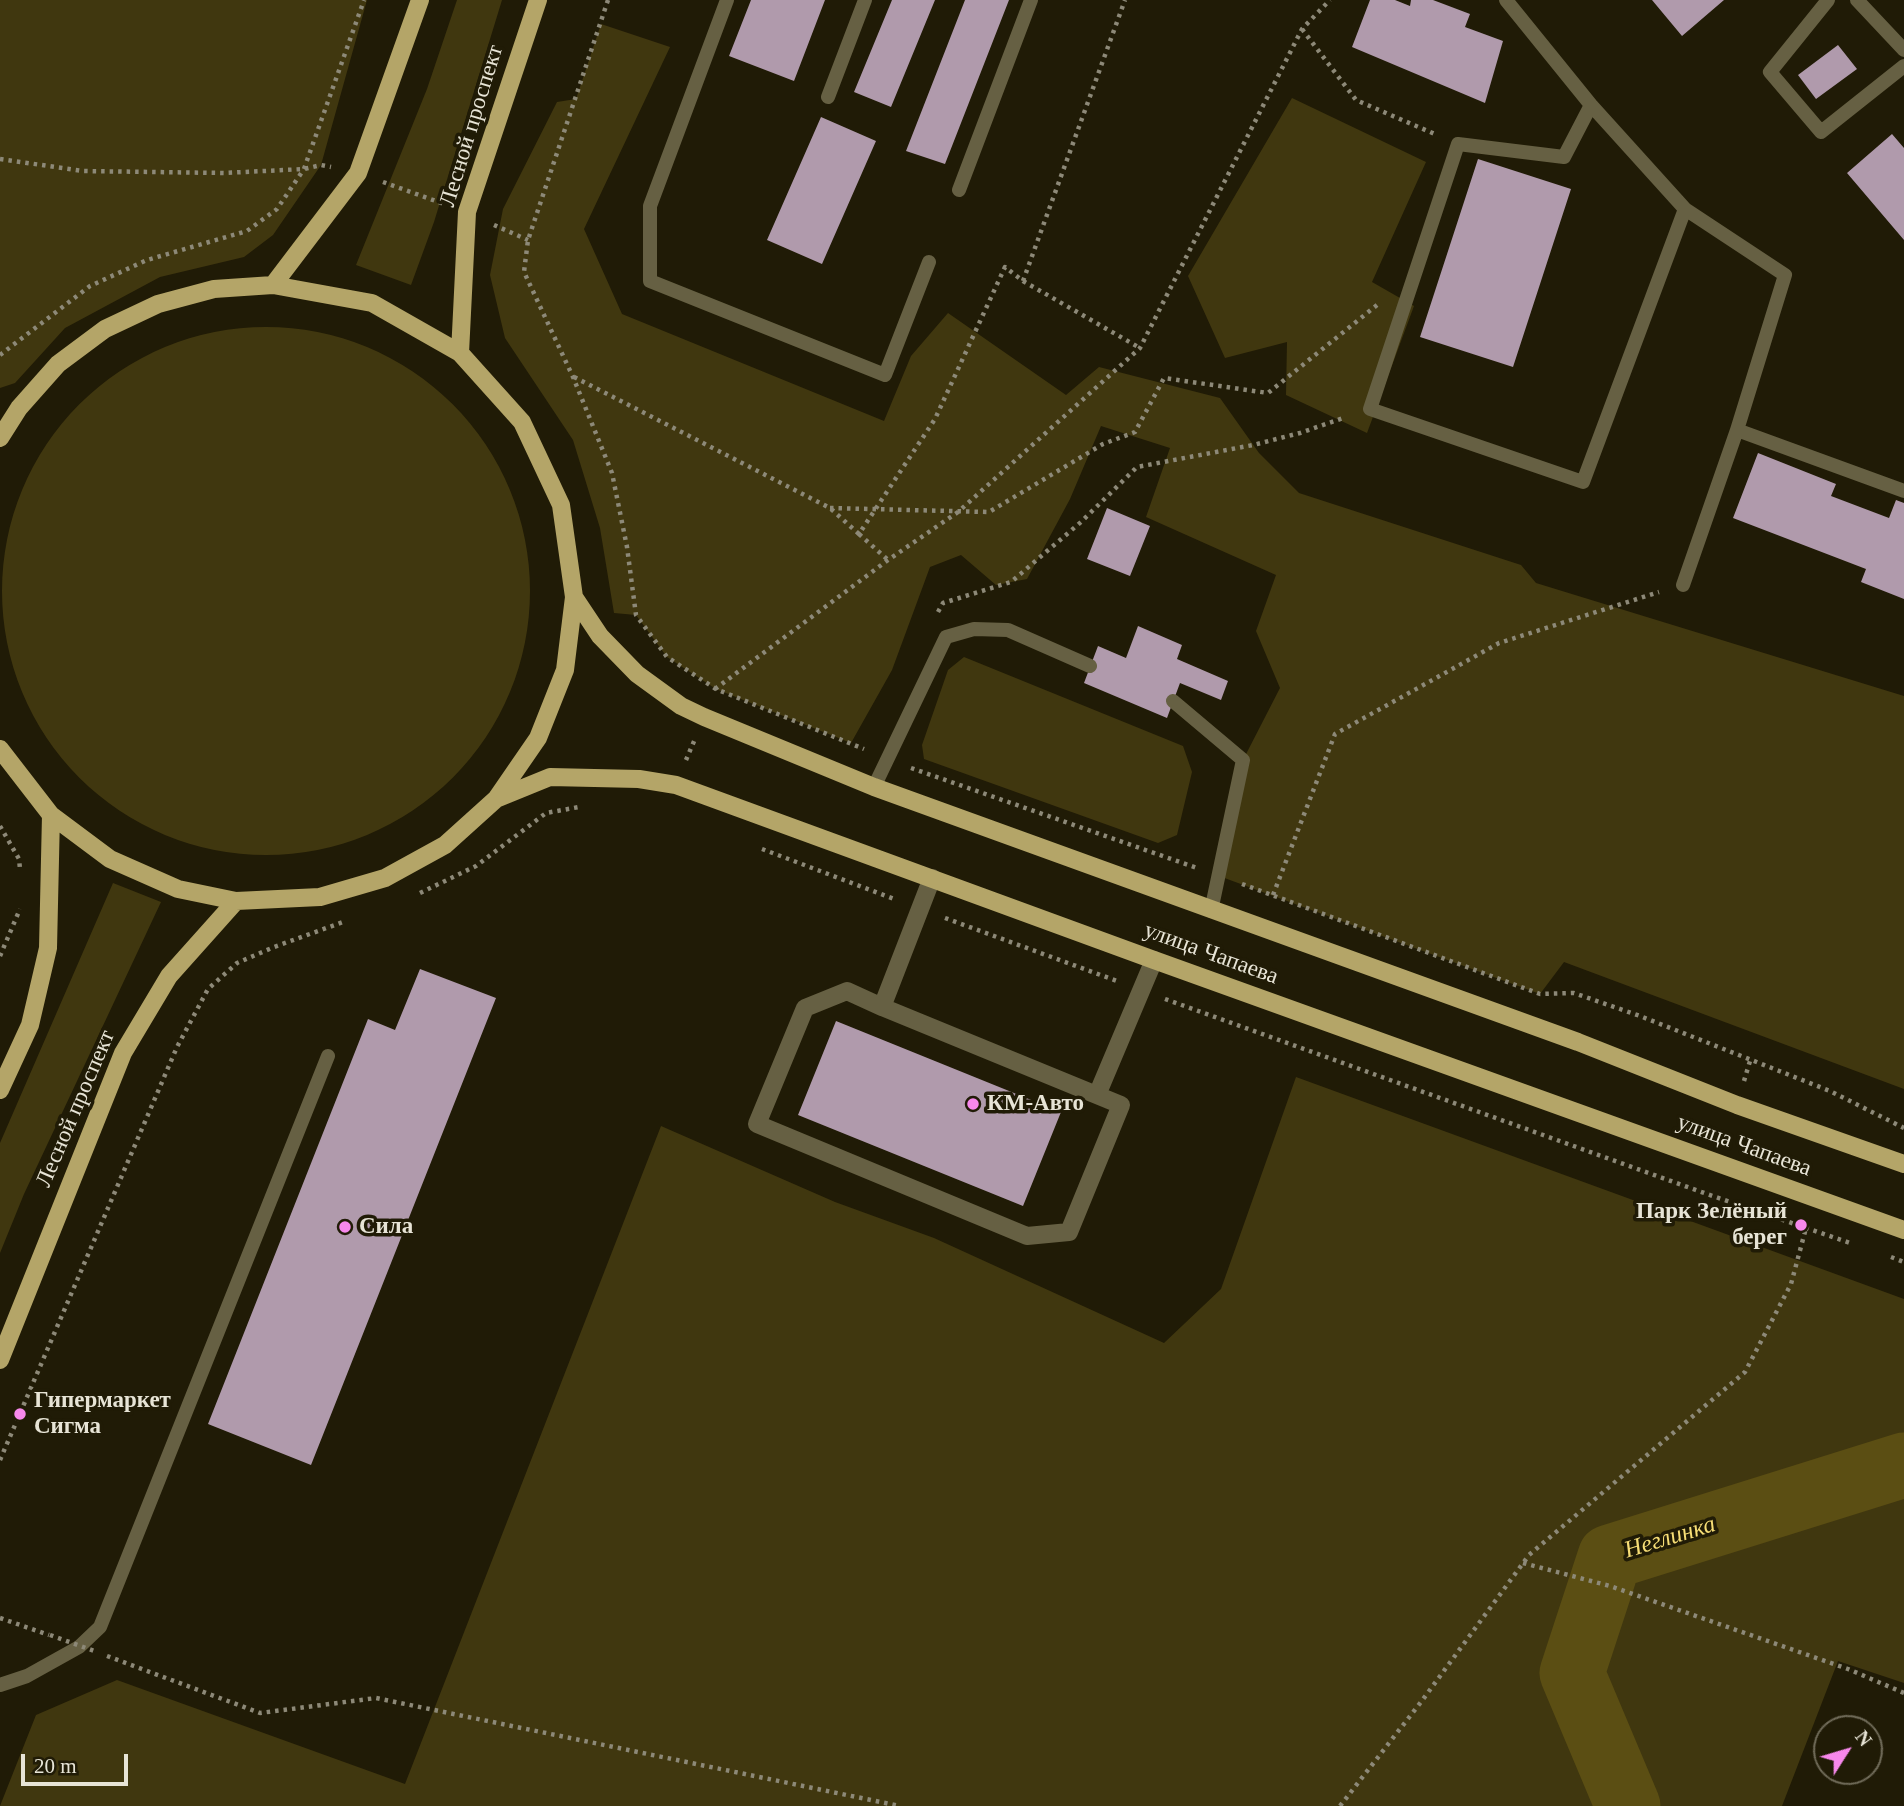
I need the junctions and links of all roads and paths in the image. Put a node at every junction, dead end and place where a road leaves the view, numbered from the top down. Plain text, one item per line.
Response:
1 (364, 0) edge
2 (420, 0) edge
3 (538, 0) edge
4 (608, 0) edge
5 (727, 0) edge
6 (865, 0) edge
7 (1031, 0) edge
8 (1125, 0) edge
9 (1330, 0) edge
10 (1506, 0) edge
11 (1828, 0) edge
12 (1857, 0) edge
13 (1302, 29) junction
14 (1904, 50) edge
15 (1904, 66) edge
16 (828, 97) dead end
17 (1591, 104) junction
18 (1458, 144) junction
19 (0, 159) edge
20 (304, 169) junction
21 (358, 173) junction
22 (959, 190) dead end
23 (1685, 209) junction
24 (467, 212) junction
25 (528, 240) junction
26 (929, 262) dead end
27 (1023, 281) junction
28 (273, 285) junction
29 (1379, 303) dead end
30 (1140, 348) junction
31 (460, 353) junction
32 (0, 355) edge
33 (573, 377) junction
34 (1370, 409) junction
35 (1737, 430) junction
36 (0, 438) edge
37 (1904, 491) edge
38 (830, 508) junction
39 (874, 509) junction
40 (958, 512) junction
41 (859, 534) junction
42 (888, 560) junction
43 (1683, 585) joint
44 (574, 597) junction
45 (936, 615) dead end
46 (1090, 666) dead end
47 (716, 689) junction
48 (1172, 701) dead end
49 (704, 717) junction
50 (871, 737) dead end
51 (0, 749) edge
52 (864, 749) junction
53 (887, 759) junction
54 (676, 785) junction
55 (874, 787) junction
56 (496, 799) junction
57 (583, 806) dead end
58 (51, 815) junction
59 (0, 826) edge
60 (756, 846) dead end
61 (21, 870) dead end
62 (1219, 876) junction
63 (932, 878) junction
64 (416, 894) dead end
65 (1273, 895) junction
66 (236, 901) junction
67 (22, 905) dead end
68 (920, 908) junction
69 (1211, 911) junction
70 (348, 920) dead end
71 (0, 956) edge
72 (1154, 960) junction
73 (1143, 991) junction
74 (882, 1007) junction
75 (328, 1056) dead end
76 (0, 1090) edge
77 (1097, 1095) junction
78 (1904, 1128) edge
79 (1904, 1164) edge
80 (1806, 1228) junction
81 (1904, 1230) edge
82 (1860, 1246) dead end
83 (1882, 1254) dead end
84 (1904, 1262) edge
85 (0, 1360) edge
86 (0, 1460) edge
87 (1523, 1563) junction
88 (0, 1618) edge
89 (0, 1685) edge
90 (1904, 1693) edge
91 (900, 1806) edge
92 (1340, 1806) edge

1 - 20 path
2 - 21 main road
3 - 24 main road, Лесной проспект
4 - 25 path
5 - 26 lane
6 - 16 lane
7 - 22 lane
8 - 27 path
9 - 13 path
10 - 17 lane
11 - 15 lane
12 - 14 lane
13 - 18 path
13 - 30 path
17 - 18 lane
17 - 23 lane
18 - 34 lane
19 - 20 path
20 - 21 path
20 - 32 path
21 - 24 path
21 - 28 main road
23 - 34 lane
23 - 35 lane
24 - 25 path
24 - 31 main road, Лесной проспект
25 - 33 path
27 - 30 path
27 - 39 path
28 - 31 main road
28 - 36 main road
29 - 40 path
30 - 40 path
31 - 44 main road
33 - 38 path
33 - 47 path
34 - 45 path
35 - 37 lane
35 - 43 lane
38 - 39 path
38 - 41 path
39 - 40 path
39 - 41 path
40 - 42 path
41 - 42 path
42 - 47 path
43 - 65 path
44 - 49 main road, улица Чапаева
44 - 56 main road
46 - 53 lane
47 - 49 path
47 - 52 path
48 - 62 lane
49 - 54 path
49 - 55 main road, улица Чапаева
50 - 52 path
51 - 58 main road
52 - 53 path
53 - 55 lane
53 - 62 path
54 - 56 main road, улица Чапаева
54 - 63 main road, улица Чапаева
55 - 69 main road, улица Чапаева
56 - 66 main road
57 - 64 path
58 - 66 main road
58 - 76 main road
59 - 61 path
60 - 68 path
62 - 65 path
62 - 69 lane
63 - 68 street
63 - 72 main road, улица Чапаева
65 - 78 path
66 - 85 main road, Лесной проспект
67 - 71 path
68 - 73 path
68 - 74 street
69 - 79 main road, улица Чапаева
70 - 86 path
72 - 73 street
72 - 81 main road, улица Чапаева
73 - 77 street
73 - 80 path
74 - 77 street
74 - 77 street
75 - 89 lane
80 - 82 path
80 - 87 path
83 - 84 path
87 - 90 path
87 - 92 path
88 - 91 path, bridge

